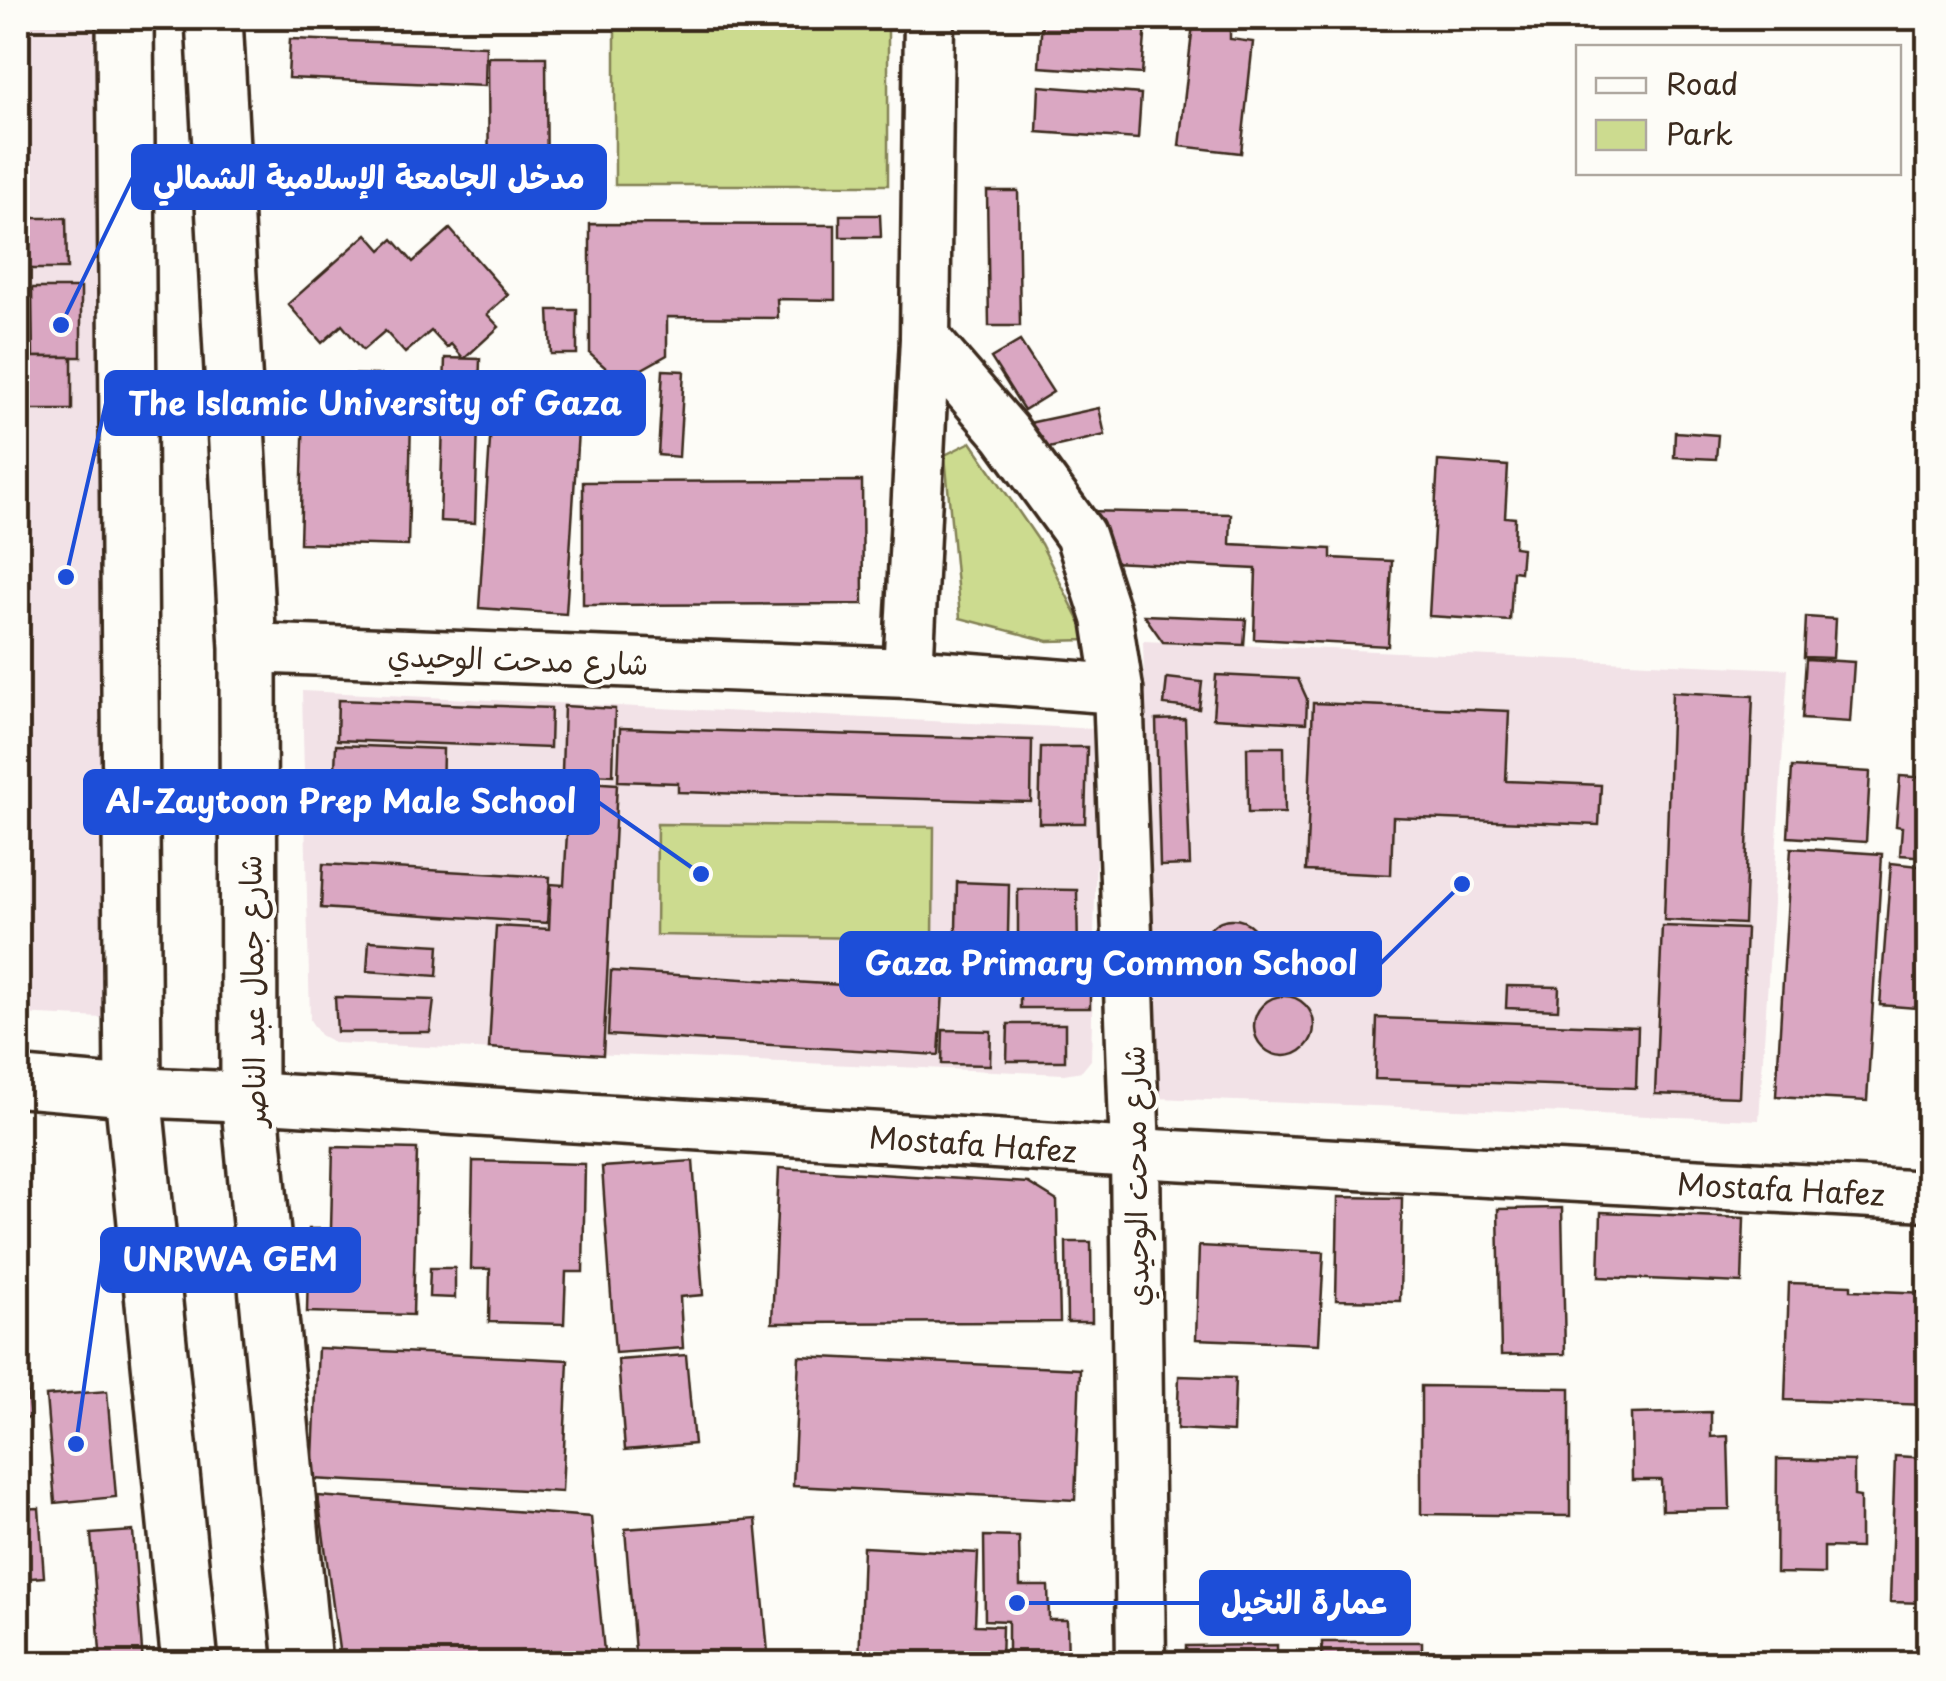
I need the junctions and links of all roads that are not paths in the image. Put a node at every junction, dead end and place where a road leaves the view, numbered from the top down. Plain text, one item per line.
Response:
1 (125, 18) edge
2 (214, 18) edge
3 (929, 18) edge
4 (925, 340) junction
5 (248, 648) junction
6 (908, 673) junction
7 (1118, 689) junction
8 (18, 1082) edge
9 (133, 1092) junction
10 (250, 1097) junction
11 (1135, 1153) junction
12 (1928, 1196) edge
13 (190, 1664) edge
14 (303, 1664) edge
15 (1141, 1664) edge

1 - 9 main road
2 - 5 main road, شارع جمال عبد الناصر
3 - 4 street
4 - 6 street
4 - 7 street, شارع مدحت الوحيدي
5 - 6 street, شارع مدحت الوحيدي
5 - 10 main road, شارع جمال عبد الناصر
6 - 7 street, شارع مدحت الوحيدي
7 - 11 street, شارع مدحت الوحيدي
8 - 9 street, Mostafa Hafez
9 - 10 street, Mostafa Hafez
9 - 13 main road
10 - 11 street, Mostafa Hafez
10 - 14 main road, شارع جمال عبد الناصر
11 - 12 street, Mostafa Hafez
11 - 15 street, شارع مدحت الوحيدي

